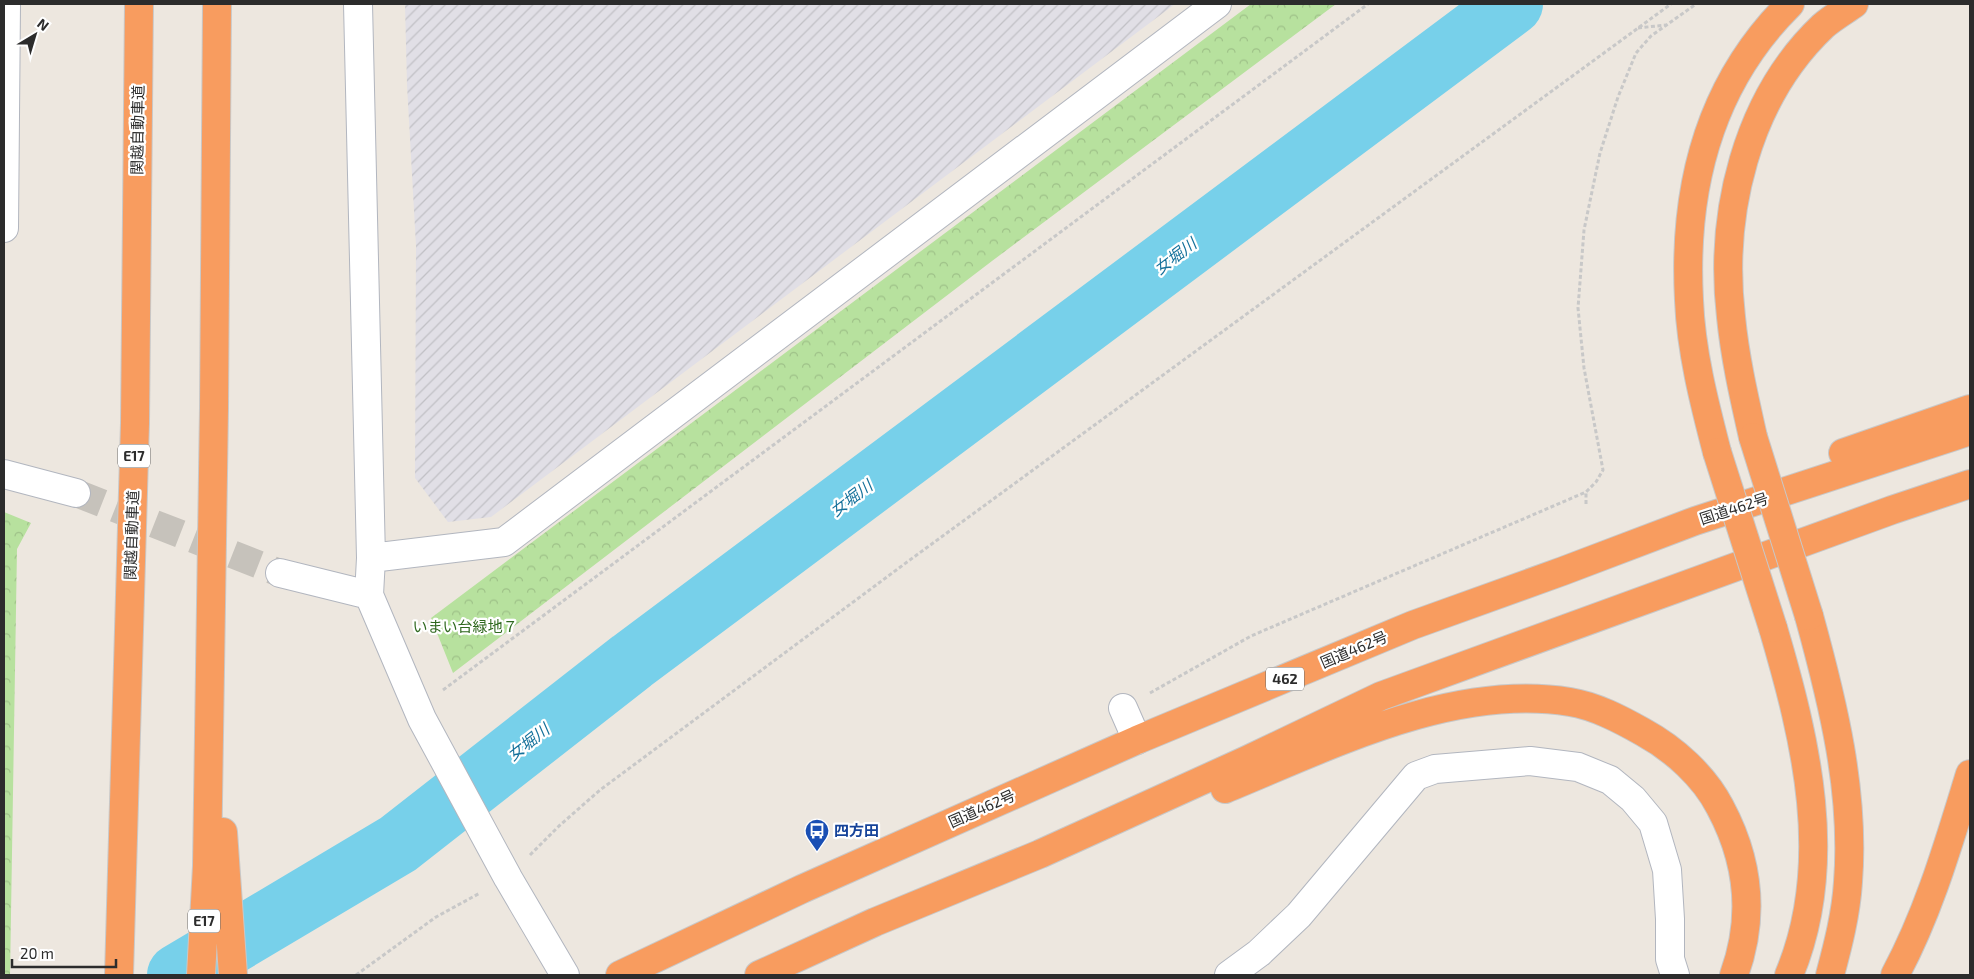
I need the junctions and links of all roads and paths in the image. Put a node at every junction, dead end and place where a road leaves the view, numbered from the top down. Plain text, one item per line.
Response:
1 (6, 4) edge
2 (139, 4) edge
3 (217, 4) edge
4 (358, 4) edge
5 (1217, 4) edge
6 (1368, 4) edge
7 (1671, 4) edge
8 (1696, 4) edge
9 (1790, 4) edge
10 (1854, 4) edge
11 (1666, 25) junction
12 (1637, 28) junction
13 (4, 228) edge
14 (1970, 408) edge
15 (1970, 431) edge
16 (4, 474) edge
17 (1970, 484) edge
18 (1586, 492) junction
19 (76, 493) tunnel mouth
20 (1586, 504) dead end
21 (371, 558) junction
22 (280, 573) tunnel mouth
23 (369, 595) junction
24 (1413, 625) junction
25 (1123, 708) joint
26 (420, 714) junction
27 (1137, 740) junction
28 (1970, 774) edge
29 (1040, 854) junction
30 (217, 861) junction
31 (504, 869) junction
32 (119, 975) edge
33 (201, 975) edge
34 (233, 975) edge
35 (356, 975) edge
36 (565, 975) edge
37 (620, 975) edge
38 (759, 975) edge
39 (1230, 975) edge
40 (1675, 975) edge
41 (1734, 975) edge
42 (1789, 975) edge
43 (1830, 975) edge
44 (1895, 975) edge

1 - 13 street
2 - 32 highway, 関越自動車道 / E17
3 - 30 highway, E17
4 - 21 street
5 - 21 street
6 - 26 path
7 - 12 path
8 - 11 path
9 - 42 highway, bridge
10 - 43 highway, bridge
11 - 12 path
11 - 18 path
12 - 31 path
14 - 24 highway
15 - 24 highway, 国道462号 / 462
16 - 19 street
17 - 29 highway
18 - 20 path
18 - 25 path
21 - 23 street
22 - 23 street
23 - 26 street
24 - 27 highway, 国道462号 / 462
25 - 27 street
26 - 31 street
27 - 37 highway, 国道462号 / 462
28 - 44 highway
29 - 38 highway
29 - 41 highway
30 - 33 highway, E17
30 - 34 highway
31 - 35 path
31 - 36 street
39 - 40 street

